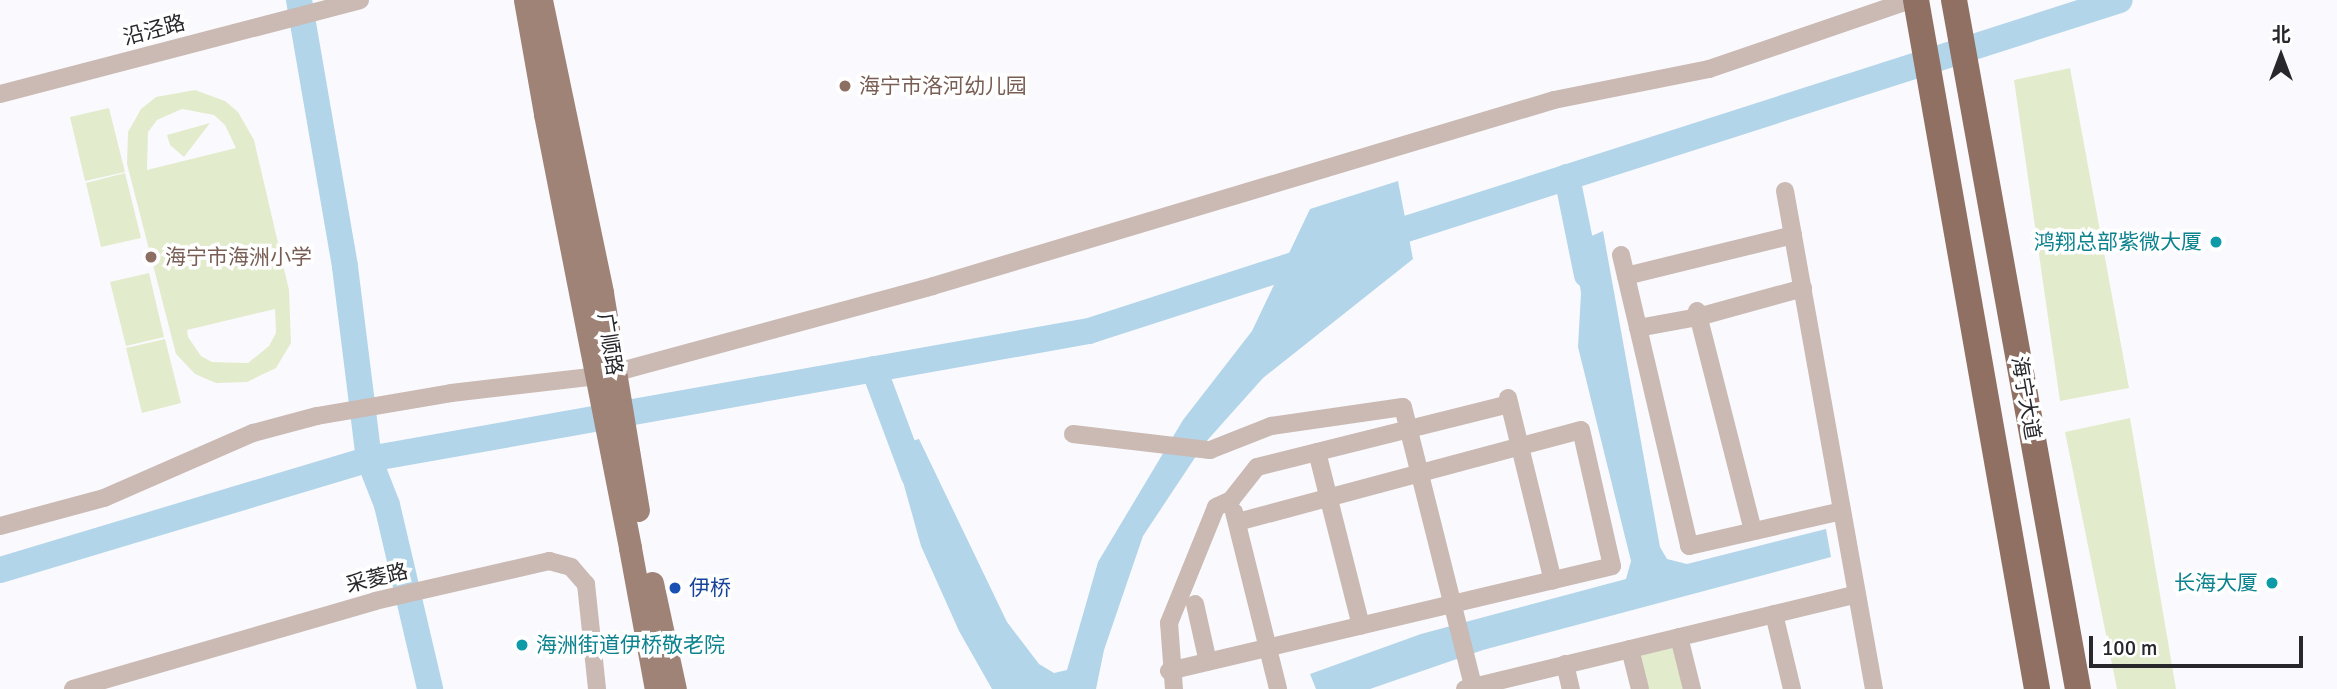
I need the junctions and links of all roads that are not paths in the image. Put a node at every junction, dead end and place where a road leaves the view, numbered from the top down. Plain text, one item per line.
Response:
1 (525, 0) edge
2 (541, 0) edge
3 (1913, 0) edge
4 (1954, 0) edge
5 (357, 1) edge
6 (0, 93) edge
7 (1785, 191) dead end
8 (1793, 235) junction
9 (1621, 254) dead end
10 (1626, 276) junction
11 (1802, 288) junction
12 (1698, 314) junction
13 (1638, 328) junction
14 (1409, 428) junction
15 (1073, 434) dead end
16 (1520, 446) junction
17 (1317, 452) junction
18 (1420, 473) junction
19 (1328, 498) junction
20 (1231, 500) junction
21 (1842, 511) junction
22 (1237, 522) junction
23 (0, 526) edge
24 (1753, 531) junction
25 (637, 549) junction
26 (1553, 581) junction
27 (1857, 594) junction
28 (1195, 604) dead end
29 (1453, 605) junction
30 (1774, 614) junction
31 (1361, 626) junction
32 (1679, 637) junction
33 (1268, 648) junction
34 (1630, 649) junction
35 (1208, 662) junction
36 (1565, 664) junction
37 (1172, 680) edge
38 (1470, 684) edge
39 (73, 689) edge
40 (597, 689) edge
41 (656, 689) edge
42 (675, 689) edge
43 (1278, 689) edge
44 (1572, 689) edge
45 (1640, 689) edge
46 (1692, 689) edge
47 (1793, 689) edge
48 (1874, 689) edge
49 (2037, 689) edge
50 (2078, 689) edge

1 - 25 main road, bridge
2 - 25 main road, 广顺路, bridge
3 - 23 street
3 - 49 highway, 海宁大道
4 - 50 highway, 海宁大道
5 - 6 street, 沿泾路
7 - 8 street
8 - 10 street
8 - 11 street
9 - 10 street
10 - 13 street
11 - 12 street
11 - 21 street
12 - 13 street
12 - 24 street
13 - 24 street
14 - 15 street
14 - 16 street
14 - 17 street
14 - 18 street
16 - 18 street
16 - 26 street
16 - 26 street
17 - 19 street
17 - 20 street
18 - 19 street
18 - 29 street
19 - 22 street
19 - 31 street
20 - 22 street
20 - 37 street
21 - 24 street
21 - 27 street
22 - 33 street
25 - 41 main road, 广顺路
25 - 42 main road, 广顺路
26 - 29 street
27 - 30 street
27 - 48 street
28 - 35 street
29 - 31 street
29 - 38 street
30 - 32 street
30 - 47 street
31 - 33 street
32 - 34 street
32 - 46 street
33 - 35 street
33 - 43 street
34 - 36 street
34 - 45 street
35 - 37 street
36 - 38 street
36 - 44 street
39 - 40 street, 采菱路

